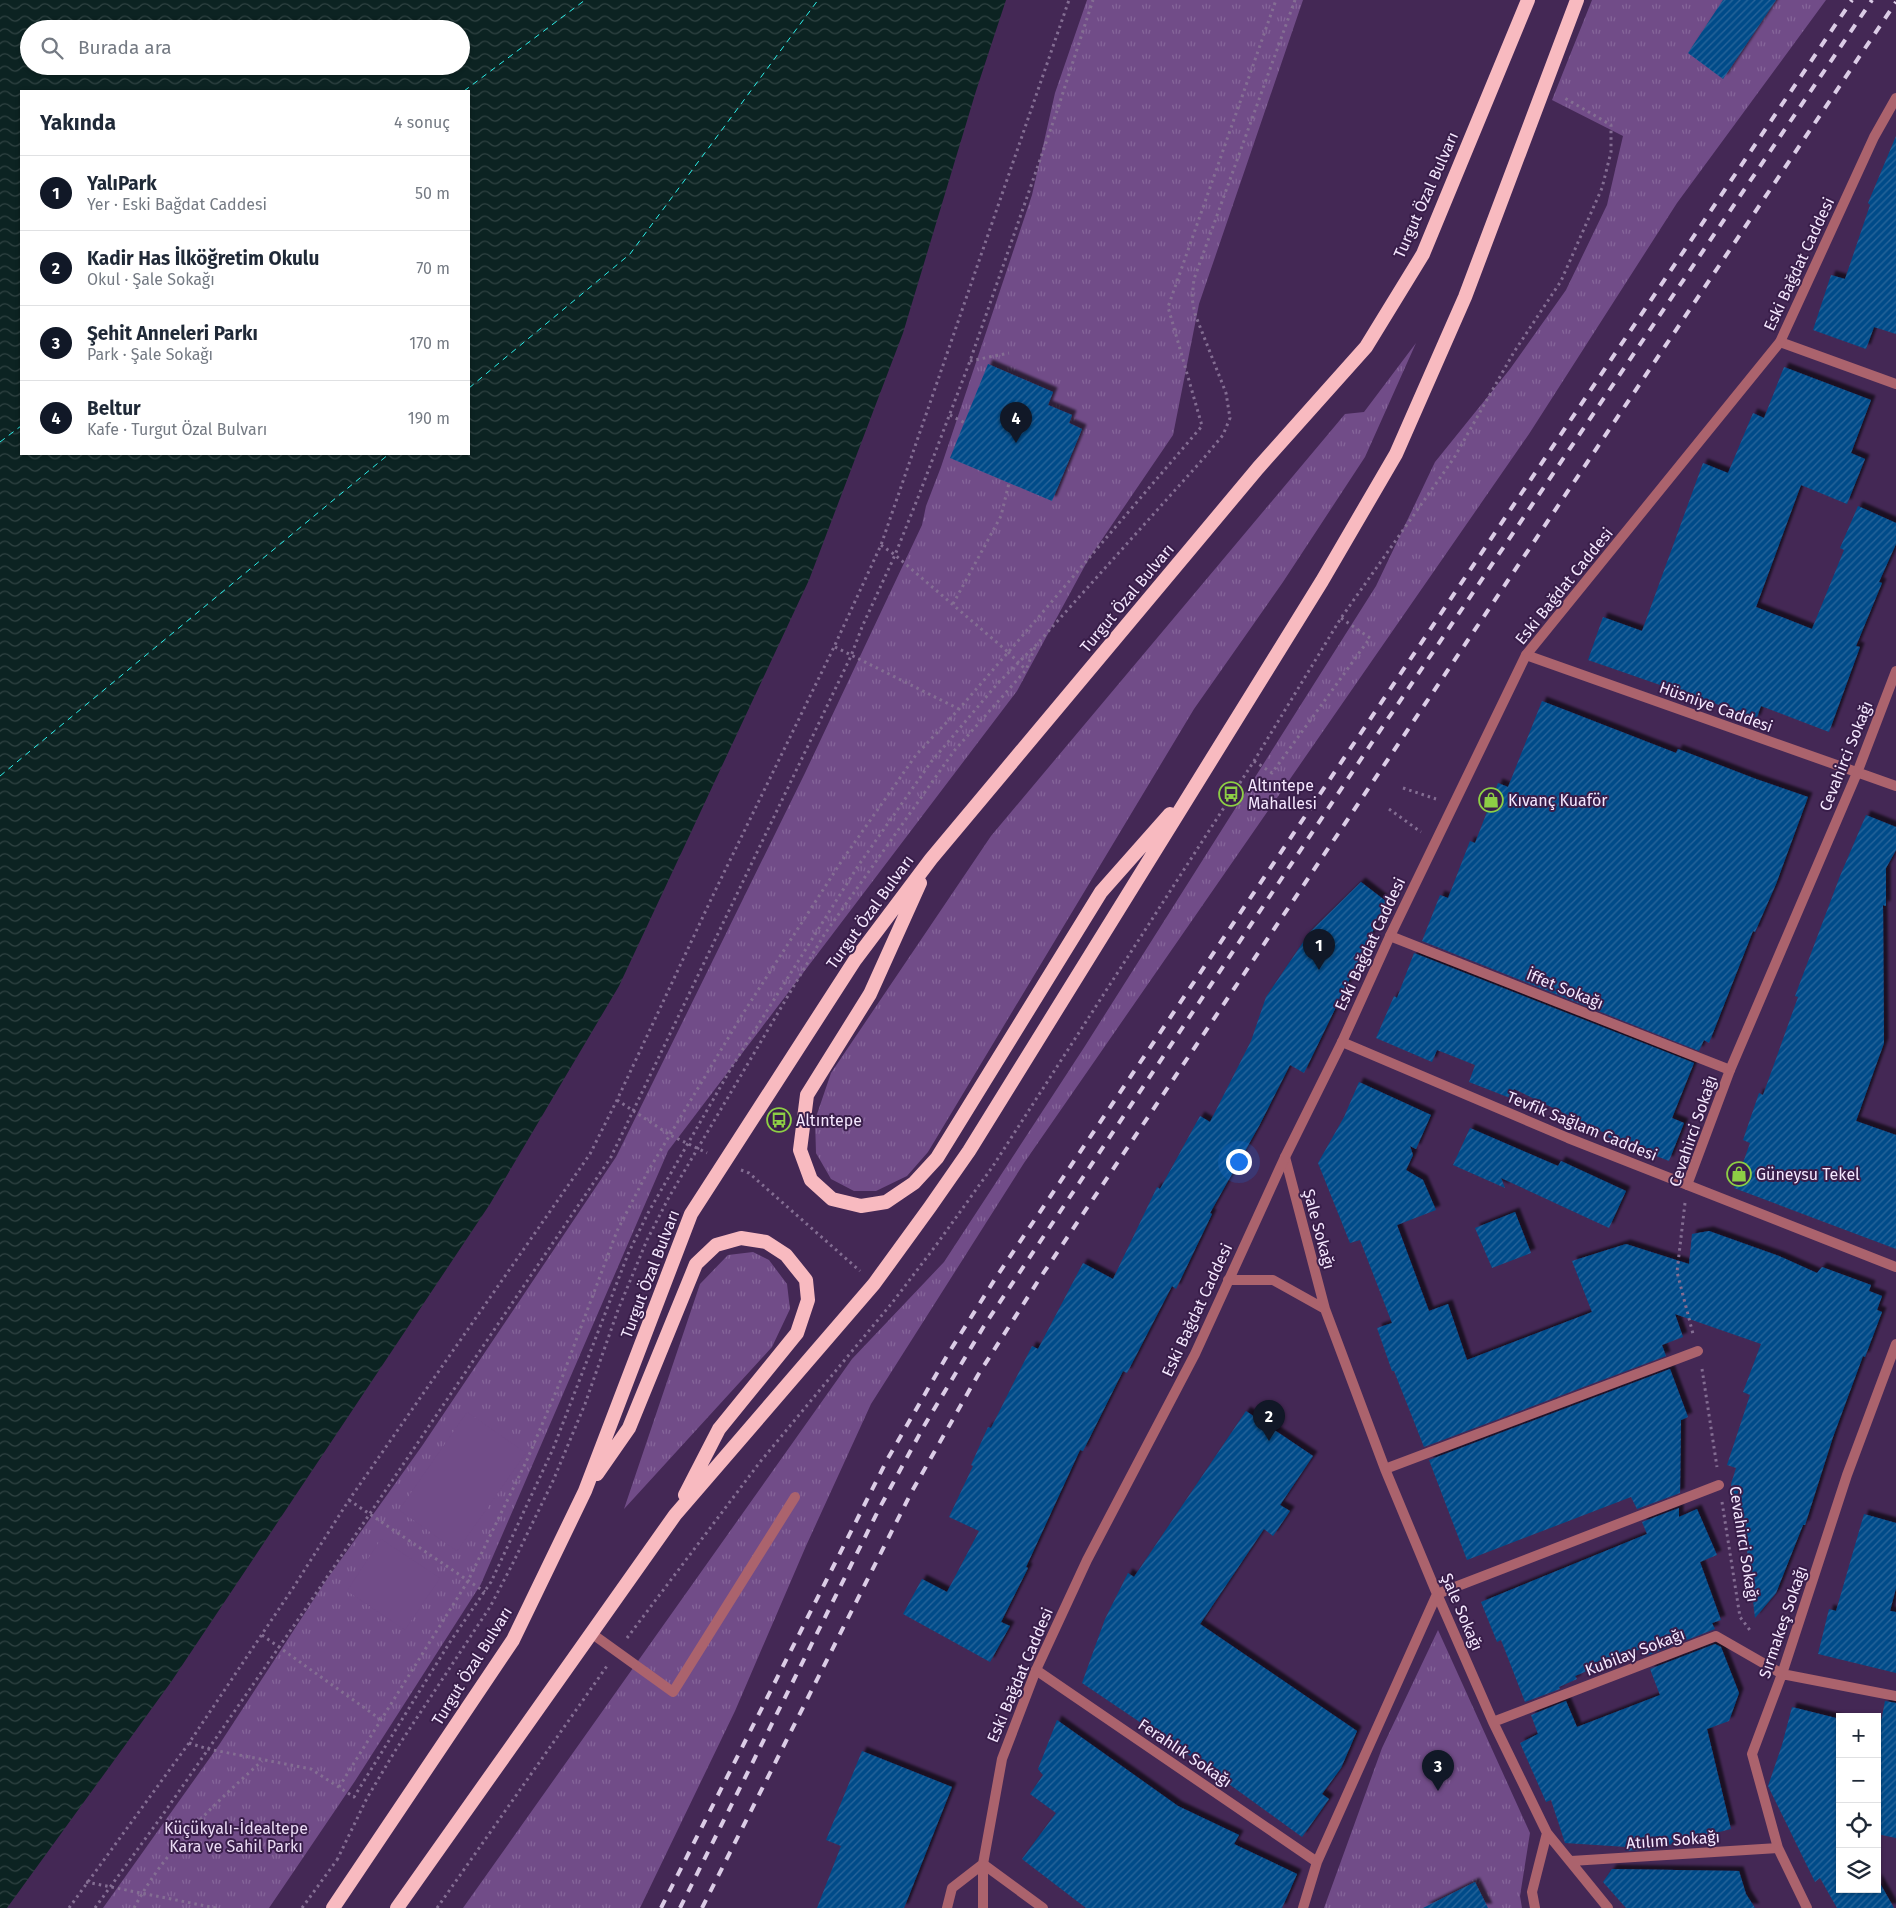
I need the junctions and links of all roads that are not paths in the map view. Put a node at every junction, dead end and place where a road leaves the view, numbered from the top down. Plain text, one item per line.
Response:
1 (1528, 0) edge
2 (1576, 0) edge
3 (1896, 98) edge
4 (1780, 342) junction
5 (1896, 384) edge
6 (1526, 655) junction
7 (1896, 671) edge
8 (1857, 773) junction
9 (1195, 785) junction
10 (1896, 786) edge
11 (931, 859) junction
12 (1390, 936) junction
13 (1342, 1042) junction
14 (1730, 1070) junction
15 (1285, 1157) junction
16 (1686, 1185) junction
17 (1896, 1267) edge
18 (1228, 1280) junction
19 (1324, 1309) junction
20 (1896, 1344) edge
21 (1698, 1351) road end
22 (1385, 1469) junction
23 (1720, 1485) road end
24 (586, 1491) junction
25 (795, 1497) dead end
26 (675, 1515) junction
27 (1438, 1594) junction
28 (591, 1633) junction
29 (1036, 1670) junction
30 (1782, 1674) junction
31 (1896, 1696) edge
32 (1493, 1722) junction
33 (1547, 1833) junction
34 (1778, 1848) junction
35 (1570, 1861) junction
36 (1318, 1862) junction
37 (983, 1864) junction
38 (333, 1908) edge
39 (396, 1908) edge
40 (946, 1908) edge
41 (983, 1908) edge
42 (1043, 1908) edge
43 (1303, 1908) edge
44 (1535, 1908) edge
45 (1608, 1908) edge
46 (1806, 1908) edge

1 - 11 highway, Turgut Özal Bulvarı
2 - 9 highway
3 - 4 street, Eski Bağdat Caddesi
4 - 5 street
4 - 6 street, Eski Bağdat Caddesi
6 - 8 street, Hüsniye Caddesi
6 - 12 street, Eski Bağdat Caddesi
7 - 8 street, Cevahirci Sokağı
8 - 10 street, Hüsniye Caddesi
8 - 14 street, Cevahirci Sokağı
9 - 11 highway
9 - 26 highway
11 - 24 highway, Turgut Özal Bulvarı
12 - 13 street, Eski Bağdat Caddesi
12 - 14 street, İffet Sokağı
13 - 15 street, Eski Bağdat Caddesi
13 - 16 street, Tevfik Sağlam Caddesi
14 - 16 street, Cevahirci Sokağı
15 - 18 street, Eski Bağdat Caddesi
15 - 19 street, Şale Sokağı
16 - 17 street, Tevfik Sağlam Caddesi
18 - 19 street
18 - 29 street, Eski Bağdat Caddesi
19 - 22 street, Şale Sokağı
20 - 30 street, Sırmakeş Sokağı
21 - 22 street
22 - 27 street, Şale Sokağı
23 - 27 street
24 - 26 highway
24 - 38 highway, Turgut Özal Bulvarı
25 - 28 street
26 - 28 highway
27 - 32 street, Şale Sokağı
27 - 36 street
28 - 39 highway
29 - 36 street, Ferahlık Sokağı
29 - 37 street, Eski Bağdat Caddesi
30 - 31 street
30 - 32 street, Kubilay Sokağı
30 - 34 street, Sırmakeş Sokağı
32 - 33 street, Şale Sokağı
33 - 35 street, Şale Sokağı
33 - 44 street
34 - 35 street, Atılım Sokağı
34 - 46 street, Sırmakeş Sokağı
35 - 45 street, Şale Sokağı
36 - 43 street
37 - 40 street
37 - 41 street, Eski Bağdat Caddesi
37 - 42 street

